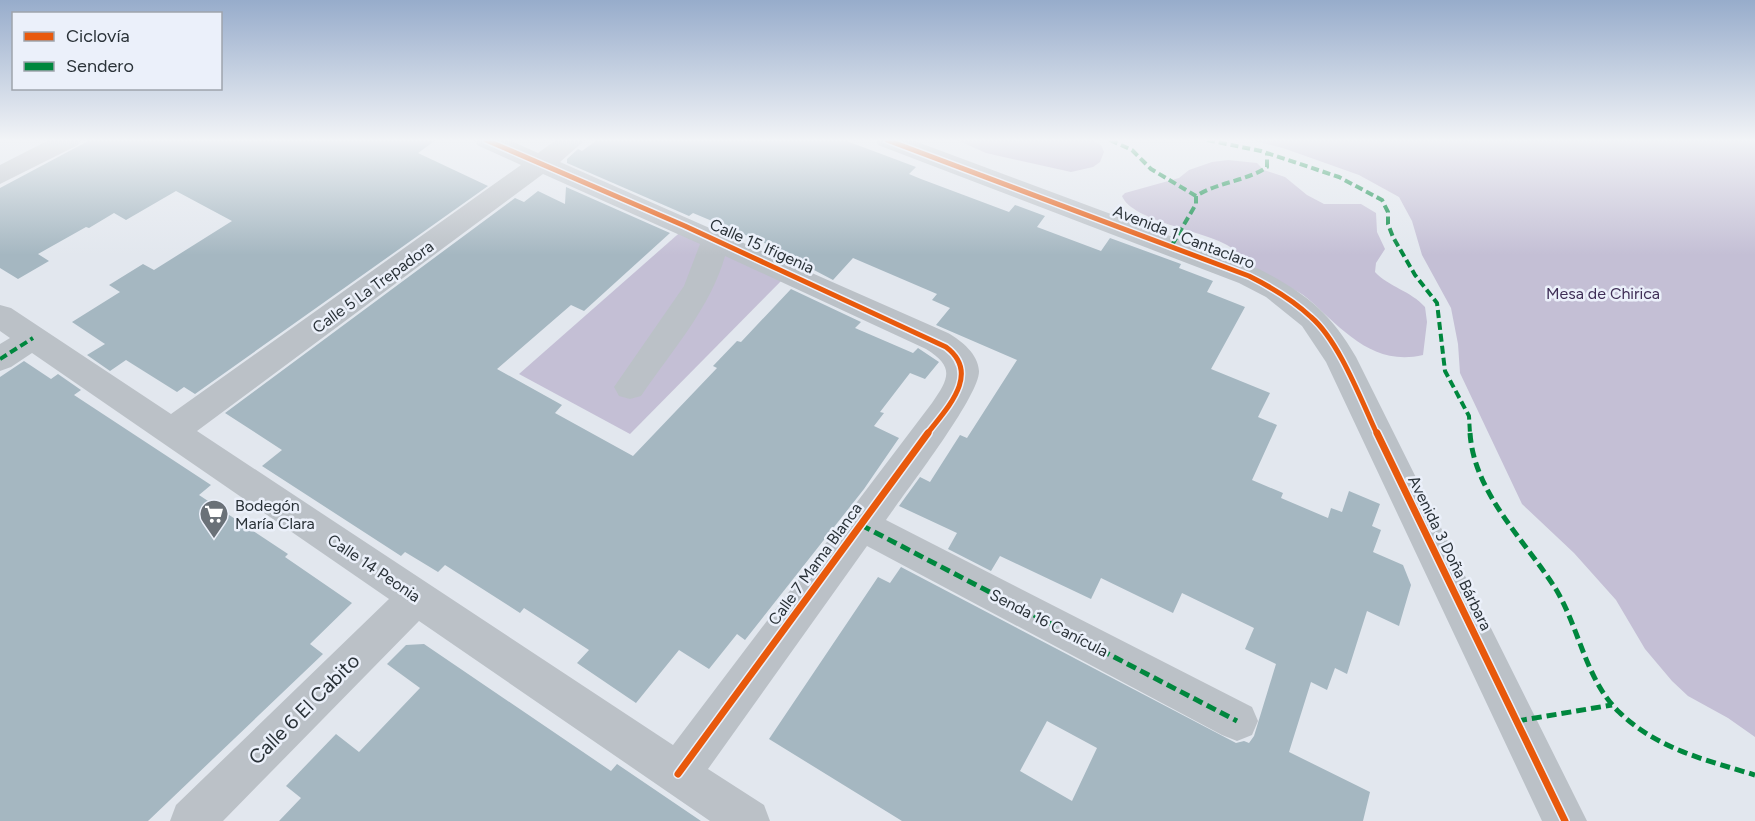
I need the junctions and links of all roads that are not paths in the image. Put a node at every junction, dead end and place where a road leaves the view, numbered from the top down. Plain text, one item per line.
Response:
1 (522, 178) edge
2 (571, 178) edge
3 (991, 178) edge
4 (715, 240) junction
5 (1298, 305) joint
6 (0, 316) edge
7 (33, 338) junction
8 (0, 359) edge
9 (962, 366) joint
10 (630, 387) dead end
11 (171, 432) junction
12 (861, 525) junction
13 (417, 597) junction
14 (1237, 721) dead end
15 (678, 774) junction
16 (192, 821) edge
17 (748, 821) edge
18 (1565, 821) edge

1 - 11 street, Calle 5 La Trepadora
2 - 4 street, Calle 15 Ifigenia
3 - 5 street, Avenida 1 Cantaclaro
4 - 9 street, Calle 15 Ifigenia
4 - 10 street
5 - 18 street, Avenida 3 Doña Bárbara
6 - 7 street, Calle 14 Peonia
7 - 8 street
7 - 11 street, Calle 14 Peonia
9 - 12 street, Calle 7 Mama Blanca
11 - 13 street, Calle 14 Peonia
12 - 14 street, Senda 16 Canícula
12 - 15 street, Calle 7 Mama Blanca
13 - 15 street, Calle 14 Peonia
13 - 16 street, Calle 6 El Cabito
15 - 17 street, Calle 14 Peonia

